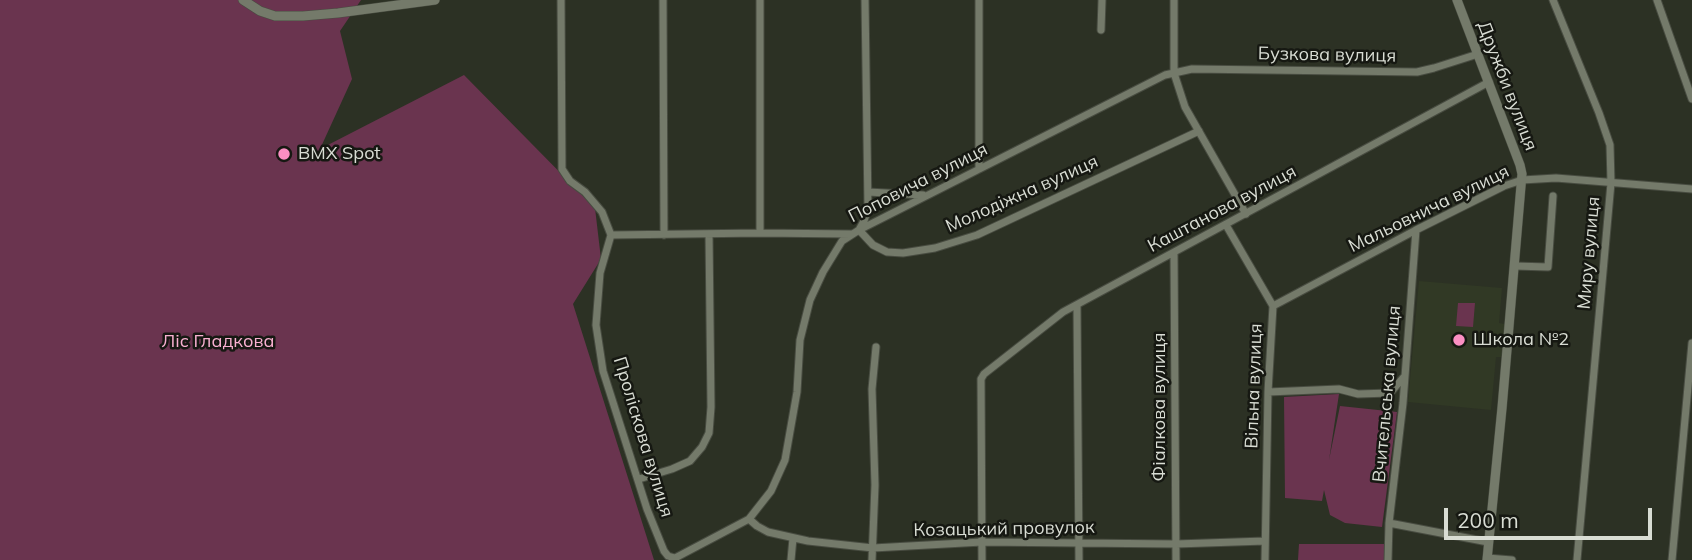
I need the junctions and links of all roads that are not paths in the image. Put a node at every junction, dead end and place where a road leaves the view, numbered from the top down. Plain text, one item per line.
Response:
1 (243, 0) edge
2 (435, 0) edge
3 (561, 0) edge
4 (663, 0) edge
5 (760, 0) edge
6 (865, 0) edge
7 (979, 0) edge
8 (1102, 0) edge
9 (1174, 0) edge
10 (1457, 0) edge
11 (1553, 0) edge
12 (1657, 0) edge
13 (1664, 0) edge
14 (413, 2) edge
15 (1661, 10) junction
16 (1101, 30) dead end
17 (1478, 54) junction
18 (1174, 73) junction
19 (1489, 82) junction
20 (1692, 99) edge
21 (1199, 131) junction
22 (979, 169) junction
23 (1522, 180) junction
24 (1611, 183) junction
25 (1692, 189) edge
26 (868, 192) junction
27 (926, 195) junction
28 (1553, 196) dead end
29 (1246, 214) junction
30 (1226, 225) junction
31 (1416, 230) junction
32 (855, 232) junction
33 (760, 233) junction
34 (709, 234) junction
35 (611, 235) junction
36 (664, 235) junction
37 (1174, 253) junction
38 (1515, 266) junction
39 (1077, 305) junction
40 (1273, 306) junction
41 (1692, 343) edge
42 (876, 347) dead end
43 (1404, 378) junction
44 (1268, 392) junction
45 (639, 479) junction
46 (749, 519) junction
47 (1389, 523) junction
48 (793, 538) junction
49 (1265, 541) junction
50 (982, 542) junction
51 (1488, 542) junction
52 (1078, 543) junction
53 (1176, 544) junction
54 (873, 548) junction
55 (675, 558) edge
56 (1487, 559) edge
57 (791, 560) edge
58 (872, 560) edge
59 (982, 560) edge
60 (1079, 560) edge
61 (1176, 560) edge
62 (1265, 560) edge
63 (1388, 560) edge
64 (1512, 560) edge
65 (1577, 560) edge
66 (1672, 560) edge

1 - 14 street
2 - 14 street
3 - 35 street
4 - 36 street
5 - 33 street
6 - 26 street
7 - 22 street
8 - 16 street
9 - 18 street
10 - 17 street, Дружби вулиця
11 - 24 street, Миру вулиця
12 - 15 street
13 - 15 street
15 - 20 street
17 - 18 street, Бузкова вулиця
17 - 19 street, Дружби вулиця
18 - 21 street
18 - 22 street, Поповича вулиця
19 - 23 street, Дружби вулиця
19 - 29 street, Каштанова вулиця
21 - 29 street
21 - 32 street, Молодіжна вулиця
22 - 27 street, Поповича вулиця
23 - 24 street, Мальовнича вулиця
23 - 31 street, Мальовнича вулиця
23 - 38 street, Дружби вулиця
24 - 25 street, Мальовнича вулиця
24 - 65 street, Миру вулиця
26 - 27 street
26 - 32 street
27 - 32 street, Поповича вулиця
28 - 38 street
29 - 30 street, Каштанова вулиця
30 - 37 street, Каштанова вулиця
30 - 40 street, Вільна вулиця
31 - 40 street, Мальовнича вулиця
31 - 43 street, Вчительська вулиця
32 - 33 street
32 - 46 street, Поповича вулиця
33 - 34 street
34 - 36 street
34 - 45 street
35 - 36 street
35 - 45 street, Проліскова вулиця
37 - 39 street, Каштанова вулиця
37 - 53 street, Фіалкова вулиця
38 - 51 street, Дружби вулиця
39 - 50 street, Каштанова вулиця
39 - 52 street
40 - 44 street, Вільна вулиця
41 - 66 street
42 - 54 street
43 - 44 street
43 - 47 street, Вчительська вулиця
44 - 49 street, Вільна вулиця
45 - 55 street, Проліскова вулиця
46 - 48 street, Козацький провулок
46 - 55 street, Поповича вулиця
47 - 51 street
47 - 63 street, Вчительська вулиця
48 - 54 street, Козацький провулок
48 - 57 street
49 - 53 street, Козацький провулок
49 - 62 street, Вільна вулиця
50 - 52 street, Козацький провулок
50 - 54 street, Козацький провулок
50 - 59 street
51 - 56 street, Дружби вулиця
52 - 53 street, Козацький провулок
52 - 60 street
53 - 61 street, Фіалкова вулиця
54 - 58 street
56 - 64 street

